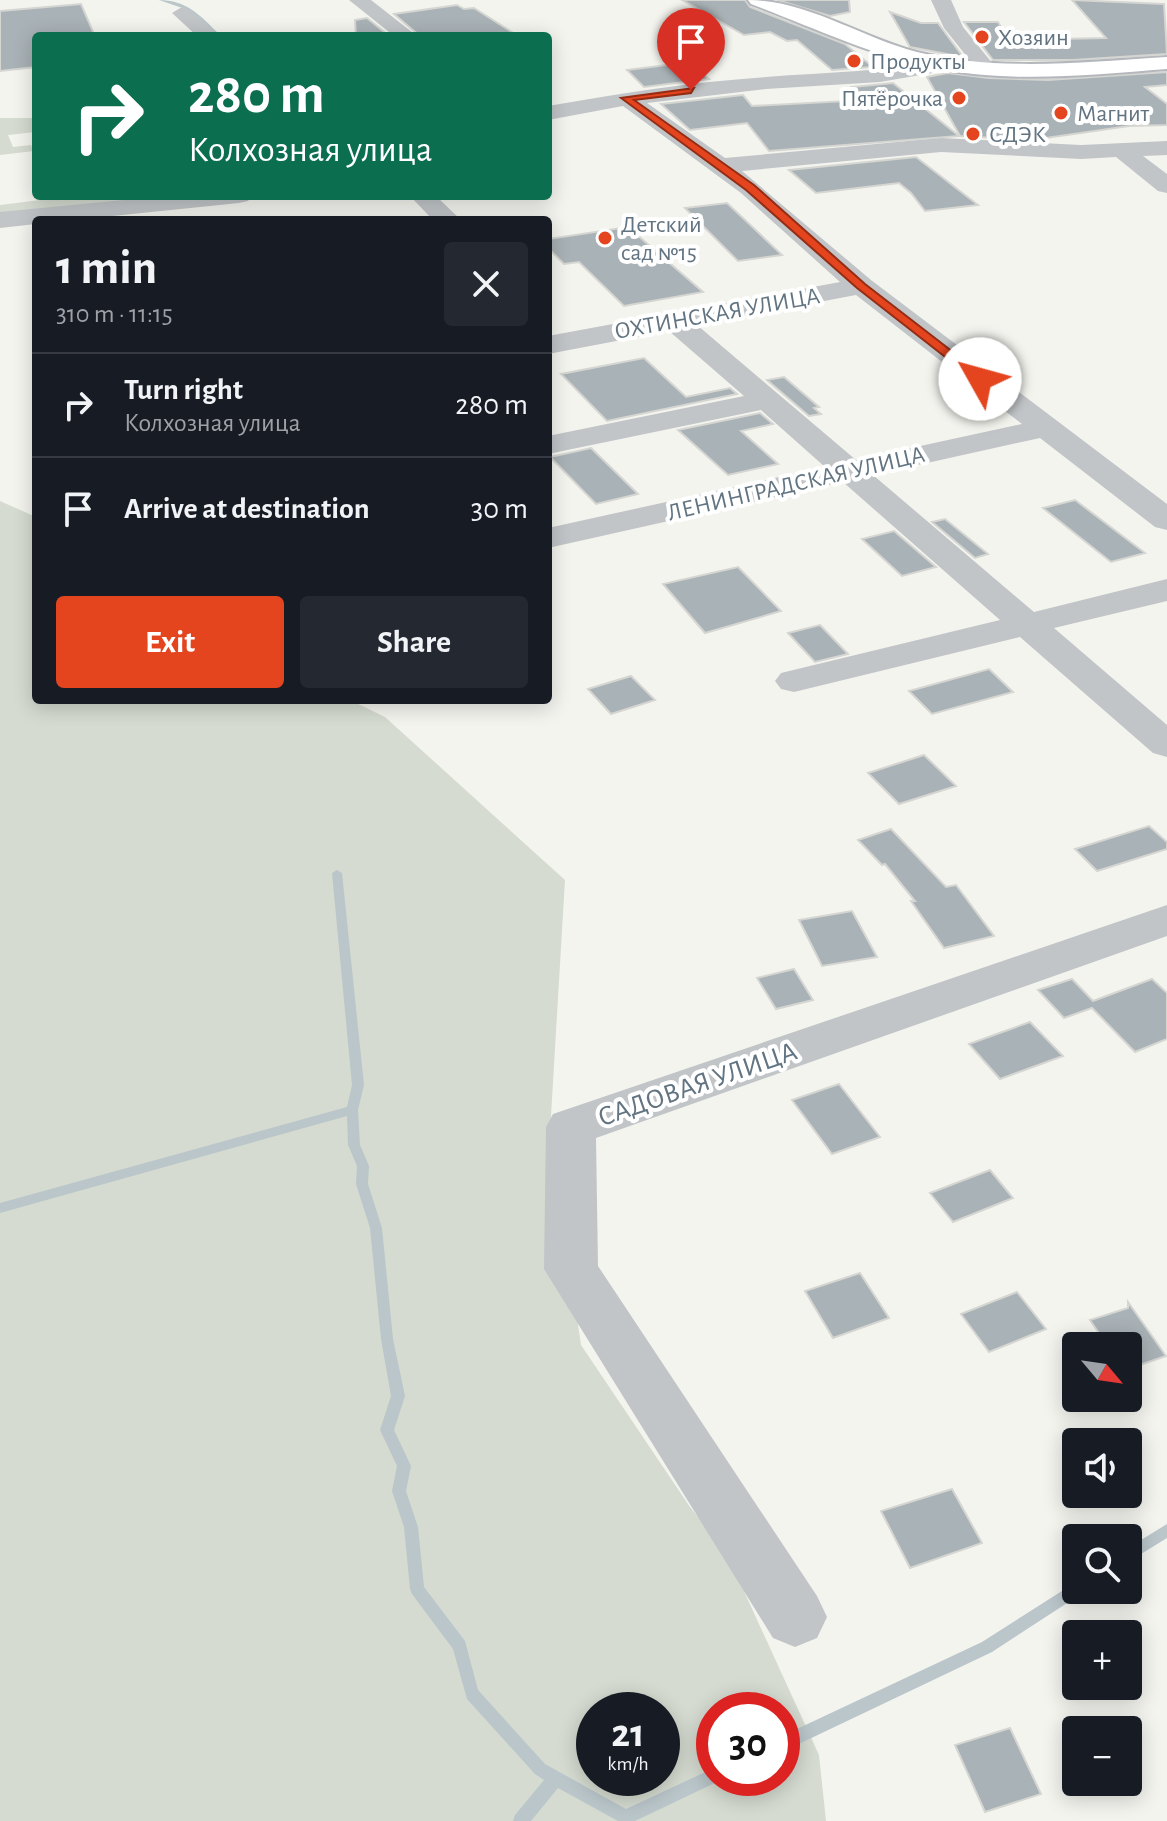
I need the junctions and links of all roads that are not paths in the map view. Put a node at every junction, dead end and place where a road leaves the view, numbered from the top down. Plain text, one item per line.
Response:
1 (359, 0) edge
2 (758, 0) edge
3 (941, 0) edge
4 (182, 13) dead end
5 (204, 32) edge
6 (402, 32) edge
7 (1167, 63) edge
8 (948, 65) junction
9 (987, 69) junction
10 (626, 98) junction
11 (552, 112) edge
12 (1167, 148) edge
13 (1122, 151) junction
14 (720, 166) junction
15 (1167, 186) edge
16 (199, 200) edge
17 (426, 200) edge
18 (40, 216) edge
19 (444, 216) edge
20 (32, 217) edge
21 (0, 220) edge
22 (861, 286) junction
23 (675, 321) junction
24 (558, 334) edge
25 (767, 400) junction
26 (1044, 428) junction
27 (552, 444) edge
28 (848, 470) junction
29 (1167, 520) edge
30 (552, 537) edge
31 (1167, 590) edge
32 (1025, 623) junction
33 (794, 681) dead end
34 (1167, 745) edge
35 (1167, 920) edge
36 (795, 1617) dead end

1 - 6 street
2 - 8 main road
3 - 9 street
4 - 5 street
7 - 9 main road
8 - 9 main road
8 - 10 street
10 - 11 street
10 - 14 street
12 - 13 street
13 - 14 street
13 - 15 street
14 - 22 street
16 - 18 street
17 - 19 street
20 - 21 street
22 - 23 street, ОХТИНСКАЯ УЛИЦА
22 - 26 street
23 - 24 street, ОХТИНСКАЯ УЛИЦА
23 - 25 street
25 - 27 street
25 - 28 street
26 - 28 street, ЛЕНИНГРАДСКАЯ УЛИЦА
26 - 29 street
28 - 30 street, ЛЕНИНГРАДСКАЯ УЛИЦА
28 - 32 street
31 - 32 street
32 - 33 street
32 - 34 street
35 - 36 street, САДОВАЯ УЛИЦА

